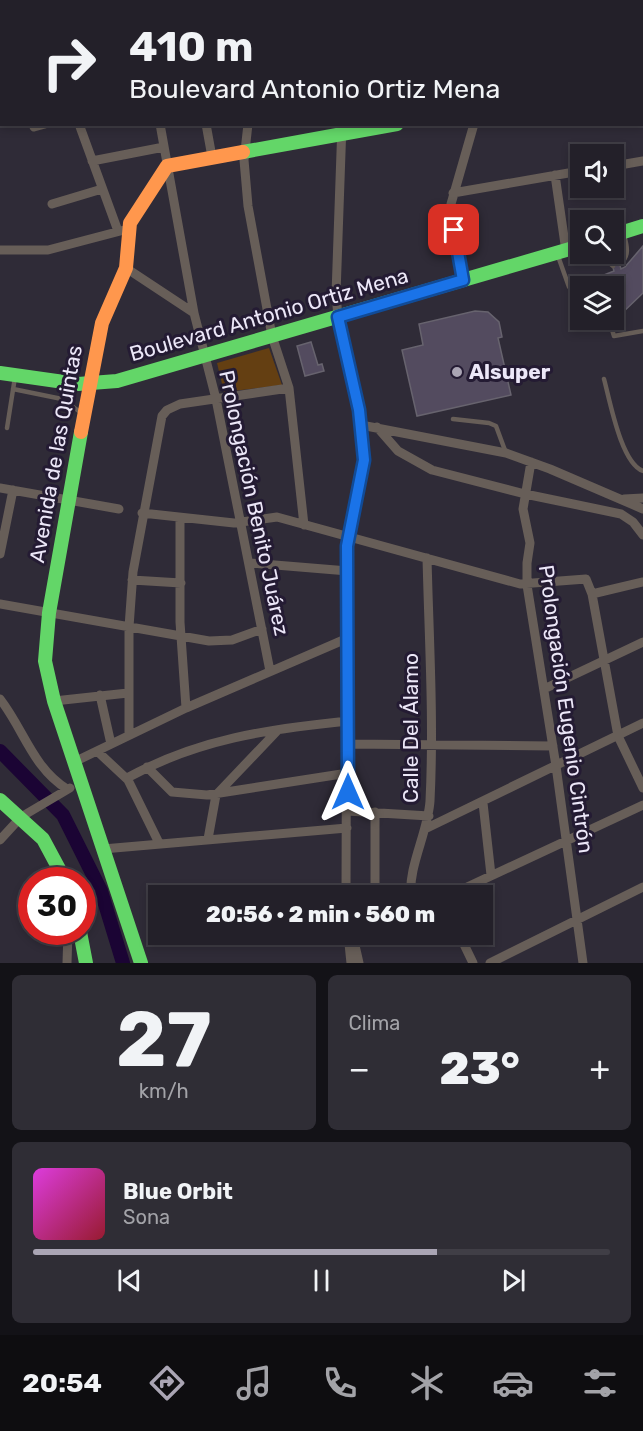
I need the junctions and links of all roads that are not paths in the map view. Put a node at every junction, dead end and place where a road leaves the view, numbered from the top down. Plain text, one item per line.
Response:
1 (38, 126) edge
2 (80, 126) edge
3 (160, 126) edge
4 (207, 126) edge
5 (248, 126) edge
6 (379, 126) edge
7 (473, 126) edge
8 (34, 127) dead end
9 (342, 130) edge
10 (164, 147) junction
11 (244, 151) junction
12 (212, 157) junction
13 (92, 161) junction
14 (643, 161) edge
15 (624, 164) edge
16 (167, 166) junction
17 (570, 173) edge
18 (555, 175) junction
19 (102, 189) junction
20 (453, 193) junction
21 (52, 204) dead end
22 (643, 226) edge
23 (123, 230) junction
24 (624, 232) edge
25 (624, 244) edge
26 (570, 249) edge
27 (0, 250) edge
28 (562, 252) junction
29 (624, 260) edge
30 (611, 264) edge
31 (613, 266) dead end
32 (126, 268) junction
33 (463, 280) junction
34 (570, 287) edge
35 (194, 313) junction
36 (338, 317) junction
37 (612, 330) edge
38 (643, 331) edge
39 (272, 336) junction
40 (205, 356) junction
41 (0, 373) edge
42 (604, 379) dead end
43 (14, 382) junction
44 (90, 385) junction
45 (289, 388) junction
46 (216, 399) junction
47 (84, 415) junction
48 (453, 419) dead end
49 (361, 425) junction
50 (377, 427) junction
51 (7, 428) dead end
52 (506, 453) junction
53 (531, 462) junction
54 (643, 471) edge
55 (0, 488) edge
56 (13, 490) junction
57 (525, 494) junction
58 (643, 498) edge
59 (622, 499) junction
60 (68, 501) junction
61 (641, 508) edge
62 (119, 509) dead end
63 (142, 513) junction
64 (180, 518) junction
65 (242, 522) junction
66 (633, 522) junction
67 (304, 525) junction
68 (643, 535) edge
69 (348, 536) junction
70 (0, 554) edge
71 (427, 558) junction
72 (250, 563) junction
73 (348, 571) junction
74 (132, 580) junction
75 (643, 582) edge
76 (181, 583) junction
77 (527, 585) junction
78 (592, 594) junction
79 (0, 604) edge
80 (49, 614) junction
81 (129, 627) junction
82 (262, 629) junction
83 (182, 638) junction
84 (348, 639) junction
85 (643, 642) edge
86 (605, 661) junction
87 (270, 671) junction
88 (544, 689) junction
89 (128, 693) junction
90 (100, 695) junction
91 (0, 699) edge
92 (54, 701) junction
93 (186, 708) junction
94 (348, 721) junction
95 (643, 723) edge
96 (278, 730) junction
97 (129, 735) junction
98 (618, 736) junction
99 (431, 743) junction
100 (111, 744) junction
101 (348, 744) junction
102 (553, 746) junction
103 (97, 751) junction
104 (74, 762) junction
105 (556, 766) junction
106 (147, 767) junction
107 (348, 773) junction
108 (127, 778) junction
109 (80, 783) junction
110 (643, 788) edge
111 (66, 790) junction
112 (218, 793) junction
113 (0, 800) edge
114 (483, 802) junction
115 (643, 805) edge
116 (347, 811) junction
117 (375, 812) junction
118 (24, 815) junction
119 (429, 816) junction
120 (347, 828) junction
121 (427, 828) junction
122 (208, 839) junction
123 (0, 840) edge
124 (565, 842) junction
125 (159, 843) junction
126 (103, 849) junction
127 (58, 867) edge
128 (491, 875) junction
129 (346, 885) edge
130 (375, 885) edge
131 (411, 885) edge
132 (471, 885) edge
133 (643, 887) edge
134 (578, 919) junction
135 (68, 945) edge
136 (83, 945) edge
137 (350, 945) edge
138 (352, 945) edge
139 (465, 945) edge
140 (67, 963) edge
141 (86, 963) edge
142 (141, 963) edge
143 (351, 963) edge
144 (359, 963) edge
145 (474, 963) edge
146 (490, 963) edge
147 (583, 963) edge

1 - 8 street
2 - 13 street
3 - 10 street, Prolongación Benito Juárez
4 - 12 street
5 - 11 street
6 - 9 street
7 - 20 street
9 - 11 street
9 - 36 street
10 - 13 street
10 - 16 street, Prolongación Benito Juárez
11 - 12 street
11 - 39 street
12 - 16 street
13 - 19 street
14 - 15 street
16 - 23 street, Avenida de las Quintas
16 - 35 street, Prolongación Benito Juárez
17 - 18 street
18 - 20 street
18 - 28 street
19 - 21 street
19 - 23 street
20 - 33 street
22 - 24 street
23 - 27 street
23 - 32 street, Avenida de las Quintas
25 - 29 lane
26 - 28 street, Boulevard Antonio Ortiz Mena
28 - 33 street, Boulevard Antonio Ortiz Mena
28 - 34 lane
30 - 31 lane
32 - 35 street
32 - 44 street, Avenida de las Quintas
33 - 36 street, Boulevard Antonio Ortiz Mena
35 - 40 street, Prolongación Benito Juárez
36 - 39 street, Boulevard Antonio Ortiz Mena
36 - 49 street
37 - 38 lane
39 - 40 street, Boulevard Antonio Ortiz Mena
39 - 45 street
40 - 44 street, Boulevard Antonio Ortiz Mena
40 - 46 street, Prolongación Benito Juárez
41 - 43 street, Boulevard Antonio Ortiz Mena
42 - 54 lane
43 - 44 street, Boulevard Antonio Ortiz Mena
43 - 47 lane
43 - 51 lane
44 - 47 street, Avenida de las Quintas
45 - 46 street
45 - 67 street
46 - 63 street
46 - 65 street, Prolongación Benito Juárez
47 - 60 street, Avenida de las Quintas
48 - 52 lane
49 - 50 street
49 - 69 street
50 - 52 street
50 - 57 street
52 - 53 street
53 - 57 street, Prolongación Eugenio Cintrón
53 - 59 street
55 - 56 street
56 - 60 street
56 - 70 street
57 - 66 street
57 - 77 street, Prolongación Eugenio Cintrón
58 - 59 street
59 - 61 street
60 - 62 street
60 - 80 street, Avenida de las Quintas
61 - 66 street
63 - 64 street
63 - 74 street
64 - 65 street
64 - 76 street
65 - 67 street
65 - 72 street, Prolongación Benito Juárez
66 - 68 street
67 - 69 street
69 - 71 street
69 - 73 street
71 - 77 street
71 - 99 street, Calle Del Álamo
72 - 73 street
72 - 82 street, Prolongación Benito Juárez
73 - 84 street
74 - 76 street
74 - 81 street
75 - 78 street
76 - 83 street
77 - 78 street
77 - 88 street, Prolongación Eugenio Cintrón
78 - 86 street
79 - 80 street
80 - 81 street
80 - 92 street, Avenida de las Quintas
81 - 83 street
81 - 89 street
82 - 83 street
82 - 87 street, Prolongación Benito Juárez
83 - 93 street
84 - 87 street
84 - 94 street
85 - 86 street
86 - 88 street
86 - 98 street
87 - 93 street
88 - 102 street, Prolongación Eugenio Cintrón
89 - 90 street
89 - 97 street
90 - 92 street
90 - 100 street
91 - 111 street
92 - 104 street, Avenida de las Quintas
93 - 97 street
94 - 96 street
94 - 101 street
95 - 98 street
96 - 106 street
96 - 112 street
97 - 100 street
98 - 105 street
98 - 110 street
99 - 101 street
99 - 102 street
99 - 119 street, Calle Del Álamo
100 - 103 street
101 - 107 street
102 - 105 street, Prolongación Eugenio Cintrón
103 - 104 street
103 - 108 street
104 - 109 street, Avenida de las Quintas
105 - 114 street
105 - 124 street, Prolongación Eugenio Cintrón
106 - 108 street
106 - 112 street
107 - 112 street
107 - 116 street
108 - 125 street
109 - 111 street
109 - 126 street, Avenida de las Quintas
111 - 118 street
112 - 122 street
113 - 118 street
114 - 121 street
114 - 128 street
115 - 124 street
116 - 117 street
116 - 120 street
117 - 119 street
117 - 130 street
118 - 123 street
118 - 127 street
119 - 121 street, Calle Del Álamo
120 - 122 street
120 - 129 street
121 - 131 street, Calle Del Álamo
122 - 125 street
124 - 128 street
124 - 134 street, Prolongación Eugenio Cintrón
125 - 126 street
126 - 142 street, Avenida de las Quintas
128 - 132 street
133 - 134 street
134 - 146 street
134 - 147 street, Prolongación Eugenio Cintrón
135 - 140 street
136 - 141 street
137 - 143 street
138 - 144 street
139 - 145 street

